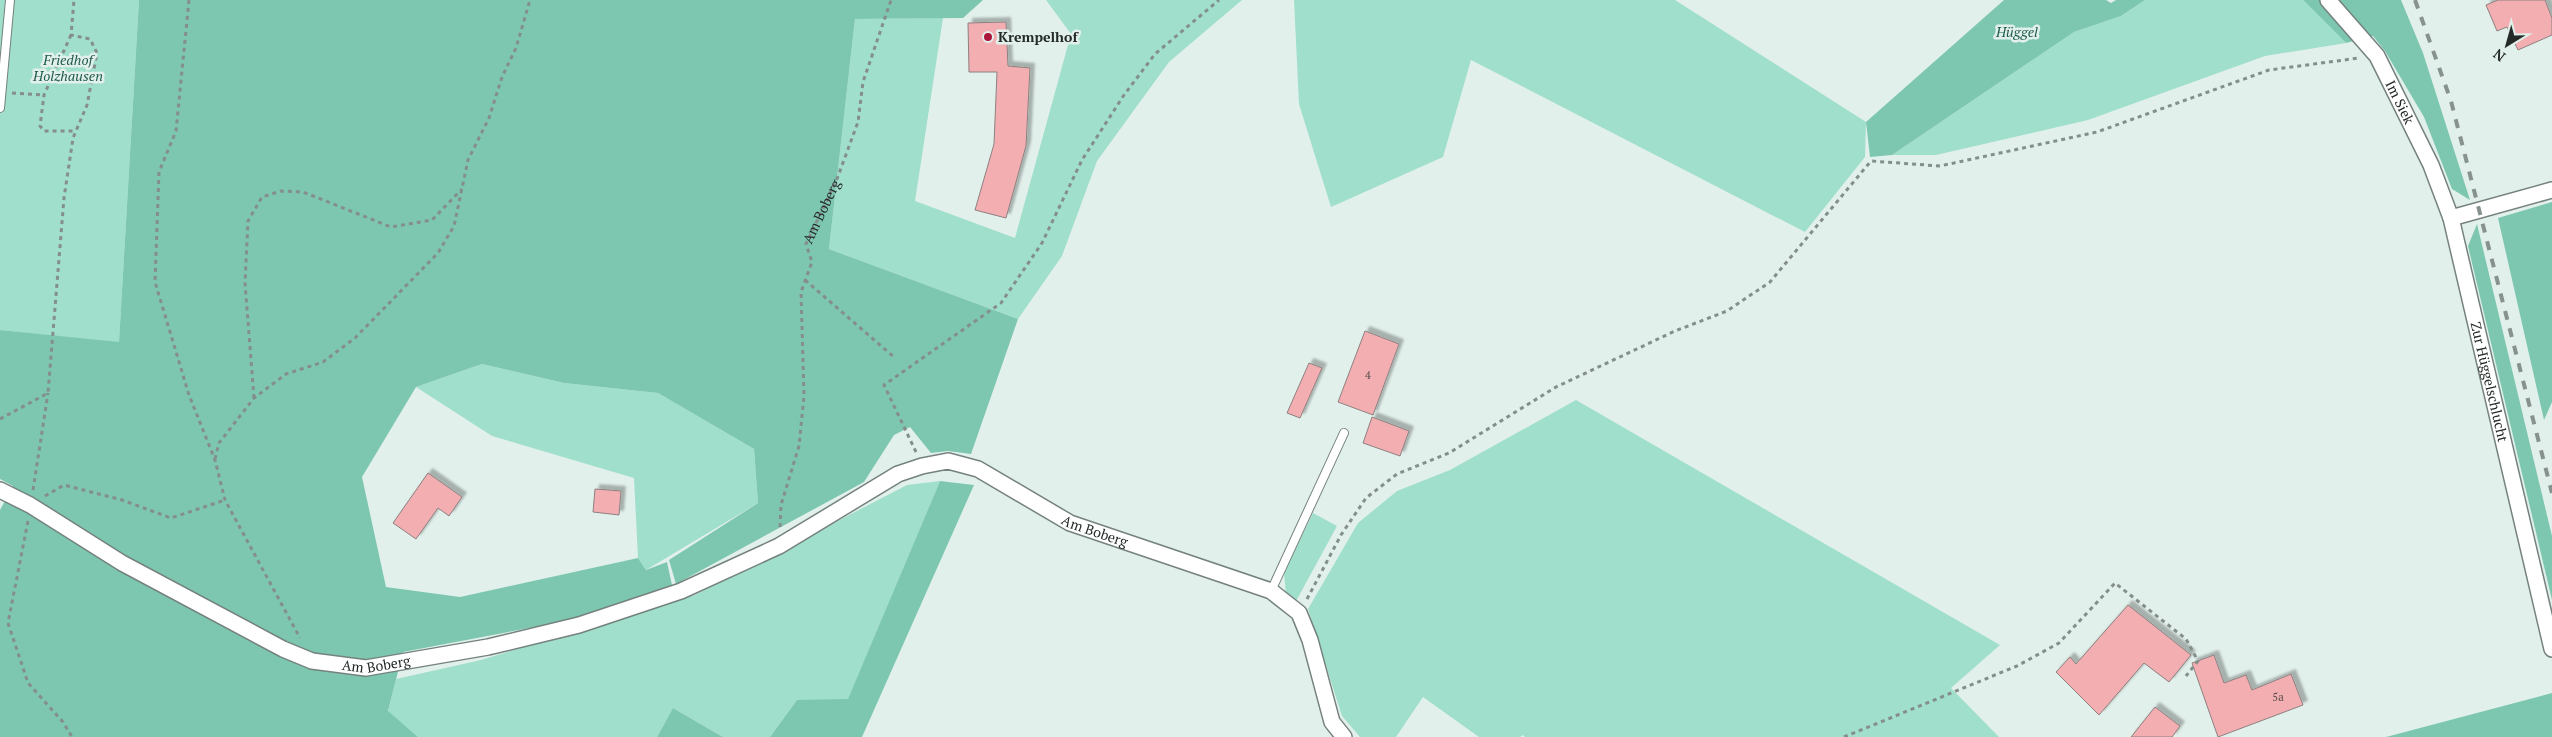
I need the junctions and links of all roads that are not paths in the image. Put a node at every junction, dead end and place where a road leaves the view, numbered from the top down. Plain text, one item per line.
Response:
1 (10, 0) edge
2 (2328, 0) edge
3 (0, 108) edge
4 (2552, 190) edge
5 (2451, 218) junction
6 (1344, 433) dead end
7 (0, 490) edge
8 (1271, 591) junction
9 (2552, 649) edge
10 (1344, 737) edge

1 - 3 lane
2 - 5 street, Im Siek
4 - 5 street
5 - 9 street, Zur Hüggelschlucht
6 - 8 lane
7 - 8 street, Am Boberg
8 - 10 street, Am Boberg

